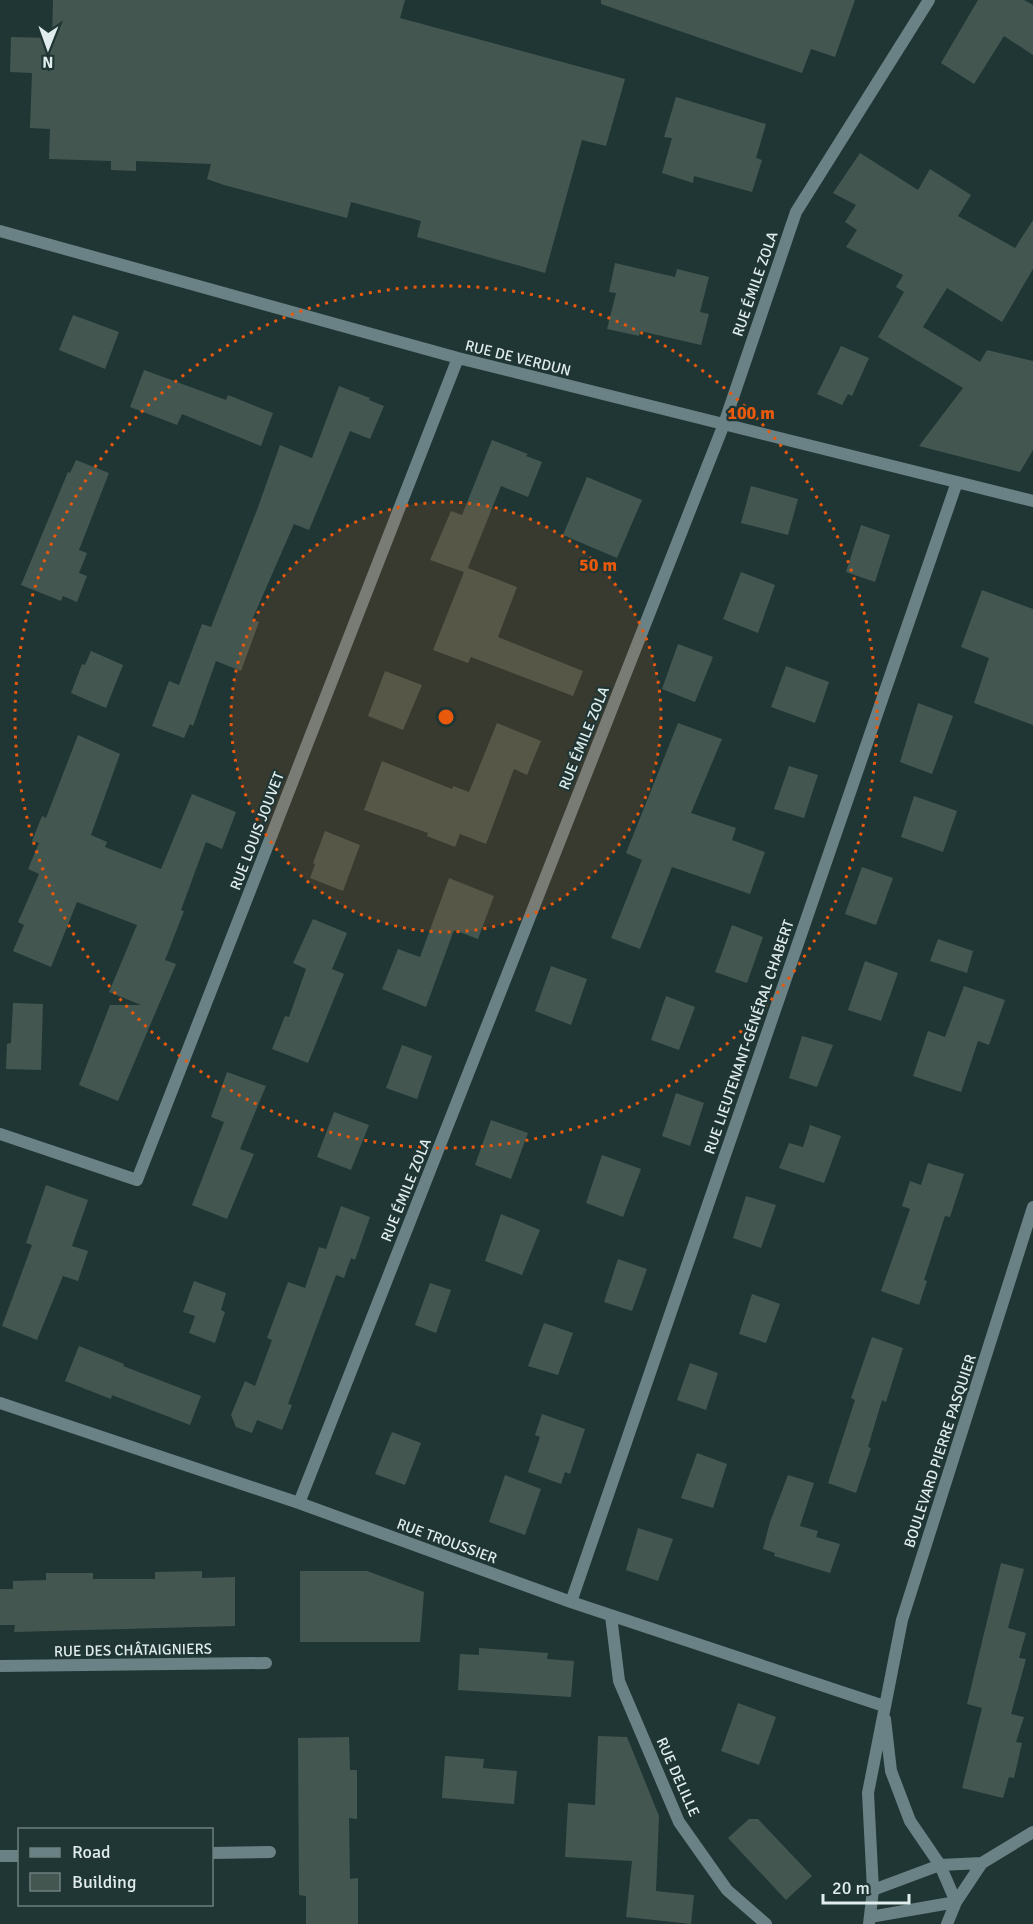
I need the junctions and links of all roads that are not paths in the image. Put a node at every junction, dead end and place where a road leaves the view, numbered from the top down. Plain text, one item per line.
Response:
1 (929, 0) edge
2 (0, 231) edge
3 (458, 358) junction
4 (724, 424) junction
5 (957, 482) junction
6 (1033, 501) edge
7 (0, 1134) edge
8 (1033, 1207) edge
9 (0, 1403) edge
10 (298, 1503) junction
11 (571, 1602) junction
12 (611, 1616) junction
13 (266, 1663) dead end
14 (0, 1666) edge
15 (884, 1706) junction
16 (1033, 1832) edge
17 (270, 1852) dead end
18 (213, 1853) edge
19 (0, 1856) edge
20 (18, 1856) edge
21 (982, 1863) junction
22 (940, 1864) junction
23 (873, 1890) junction
24 (956, 1902) junction
25 (869, 1920) edge
26 (766, 1924) edge
27 (947, 1924) edge

1 - 4 street, RUE ÉMILE ZOLA
2 - 3 street, RUE DE VERDUN
3 - 4 street, RUE DE VERDUN
3 - 7 street, RUE LOUIS JOUVET
4 - 5 street, RUE DE VERDUN
4 - 10 street, RUE ÉMILE ZOLA
5 - 6 street, RUE DE VERDUN
5 - 11 street, RUE LIEUTENANT-GÉNÉRAL CHABERT
8 - 15 street, BOULEVARD PIERRE PASQUIER
9 - 10 street, RUE TROUSSIER
10 - 11 street, RUE TROUSSIER
11 - 12 street, RUE TROUSSIER
12 - 15 street, RUE TROUSSIER
12 - 26 street, RUE DELILLE
13 - 14 street, RUE DES CHÂTAIGNIERS
15 - 22 street, BOULEVARD PIERRE PASQUIER
15 - 23 street, BOULEVARD PIERRE PASQUIER
16 - 21 street
17 - 18 street
19 - 20 street
21 - 22 street
21 - 24 street
22 - 23 street
22 - 24 street, BOULEVARD PIERRE PASQUIER
23 - 25 street, BOULEVARD PIERRE PASQUIER
24 - 25 street
24 - 27 street

